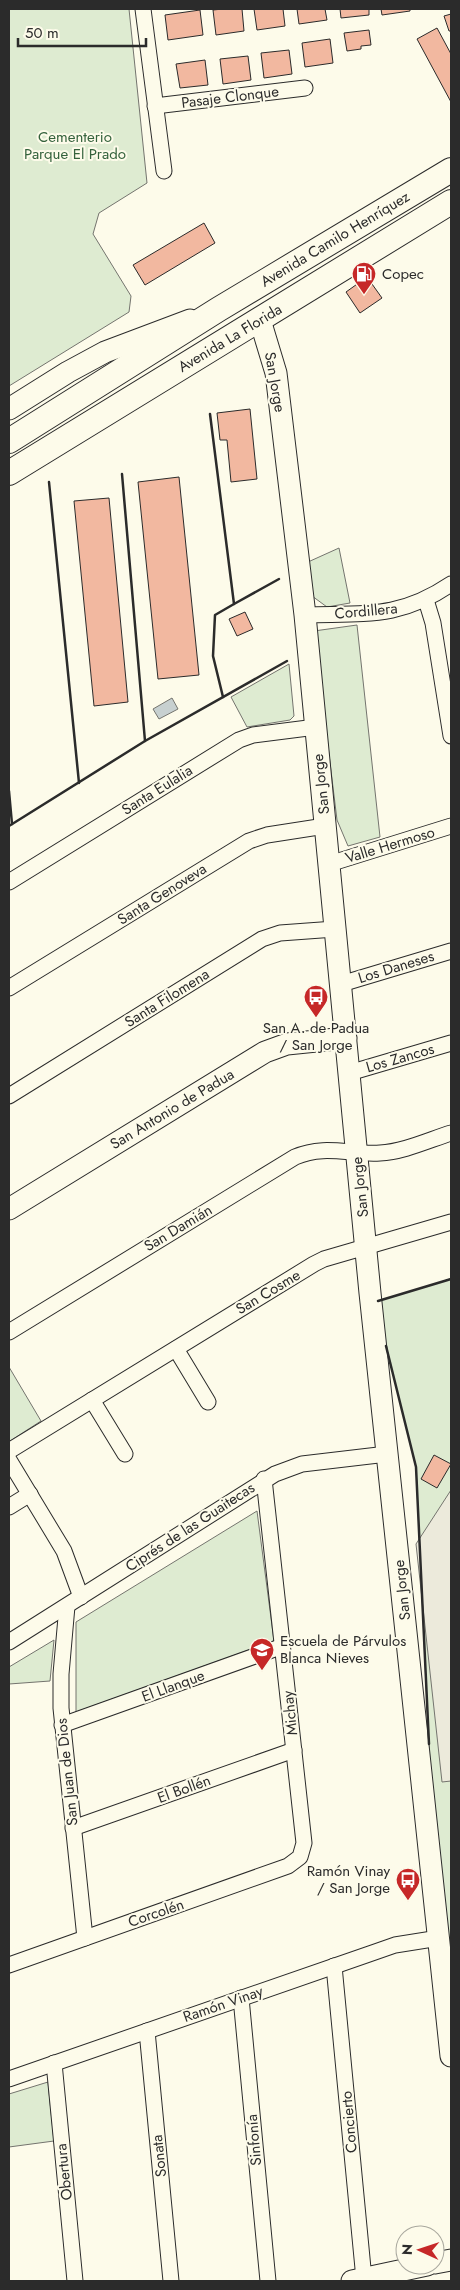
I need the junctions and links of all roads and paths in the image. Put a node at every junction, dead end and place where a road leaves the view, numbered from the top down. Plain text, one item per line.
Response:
1 (143, 9) edge
2 (305, 88) dead end
3 (156, 106) junction
4 (451, 170) edge
5 (164, 171) dead end
6 (451, 202) edge
7 (218, 309) junction
8 (260, 320) junction
9 (9, 409) edge
10 (9, 441) edge
11 (9, 473) edge
12 (451, 584) edge
13 (426, 600) junction
14 (305, 615) junction
15 (316, 728) junction
16 (451, 736) edge
17 (325, 826) junction
18 (451, 826) edge
19 (329, 864) junction
20 (9, 882) edge
21 (335, 929) junction
22 (451, 951) edge
23 (341, 984) junction
24 (9, 988) edge
25 (346, 1038) junction
26 (451, 1043) edge
27 (349, 1073) junction
28 (9, 1096) edge
29 (451, 1133) edge
30 (357, 1152) junction
31 (9, 1209) edge
32 (451, 1222) edge
33 (366, 1248) junction
34 (9, 1332) edge
35 (176, 1349) junction
36 (92, 1400) junction
37 (208, 1402) dead end
38 (9, 1451) edge
39 (126, 1454) dead end
40 (387, 1454) junction
41 (9, 1460) edge
42 (264, 1479) junction
43 (30, 1494) junction
44 (9, 1507) edge
45 (81, 1597) junction
46 (67, 1606) junction
47 (9, 1642) edge
48 (283, 1646) junction
49 (62, 1725) junction
50 (294, 1750) junction
51 (73, 1828) junction
52 (300, 1857) joint
53 (85, 1938) junction
54 (439, 1938) junction
55 (9, 1965) edge
56 (334, 1966) junction
57 (241, 1998) junction
58 (147, 2031) junction
59 (451, 2056) edge
60 (54, 2063) junction
61 (9, 2079) edge
62 (395, 2272) edge
63 (358, 2280) edge
64 (75, 2281) edge
65 (171, 2281) edge
66 (268, 2281) edge

1 - 3 street
2 - 3 street, Pasaje Clonque
3 - 5 street
4 - 7 main road, Avenida Camilo Henríquez
6 - 8 main road, Avenida La Florida
7 - 9 street, Avenida Camilo Henríquez
7 - 10 main road, Avenida Camilo Henríquez
8 - 11 main road, Avenida La Florida
8 - 14 street, San Jorge
12 - 13 street, Cordillera
13 - 14 street, Cordillera
13 - 16 street
14 - 15 street, San Jorge
15 - 17 street, San Jorge
15 - 20 street, Santa Eulalia
17 - 19 street, San Jorge
17 - 24 street, Santa Genoveva
18 - 19 street, Valle Hermoso
19 - 21 street, San Jorge
21 - 23 street, San Jorge
21 - 28 street, Santa Filomena
22 - 23 street, Los Daneses
23 - 25 street, San Jorge
25 - 27 street, San Jorge
25 - 31 street, San Antonio de Padua
26 - 27 street, Los Zancos
27 - 30 street, San Jorge
29 - 30 street, San Damián
30 - 33 street, San Jorge
30 - 34 street, San Damián
32 - 33 street, San Cosme
33 - 35 street, San Cosme
33 - 40 street, San Jorge
35 - 36 street, San Cosme
35 - 37 street
36 - 38 street, San Cosme
36 - 39 street
40 - 42 street, Ciprés de las Guaitecas
40 - 54 street, San Jorge
41 - 43 street
42 - 45 street, Ciprés de las Guaitecas
42 - 48 street, Michay
43 - 44 street
43 - 45 street
45 - 46 street, Ciprés de las Guaitecas
46 - 47 street, Ciprés de las Guaitecas
46 - 49 street, San Juan de Dios
48 - 49 street, El Llanque
48 - 50 street, Michay
49 - 51 street, San Juan de Dios
50 - 51 street, El Bollén
50 - 52 street, Michay
51 - 53 street, San Juan de Dios
52 - 53 street, Corcolén
53 - 55 street, Corcolén
54 - 56 street, Ramón Vinay
54 - 59 street, San Jorge
56 - 57 street, Ramón Vinay
56 - 63 street, Concierto
57 - 58 street, Ramón Vinay
57 - 66 street, Sinfonía
58 - 60 street, Ramón Vinay
58 - 65 street, Sonata
60 - 61 street, Ramón Vinay
60 - 64 street, Obertura
62 - 63 street

